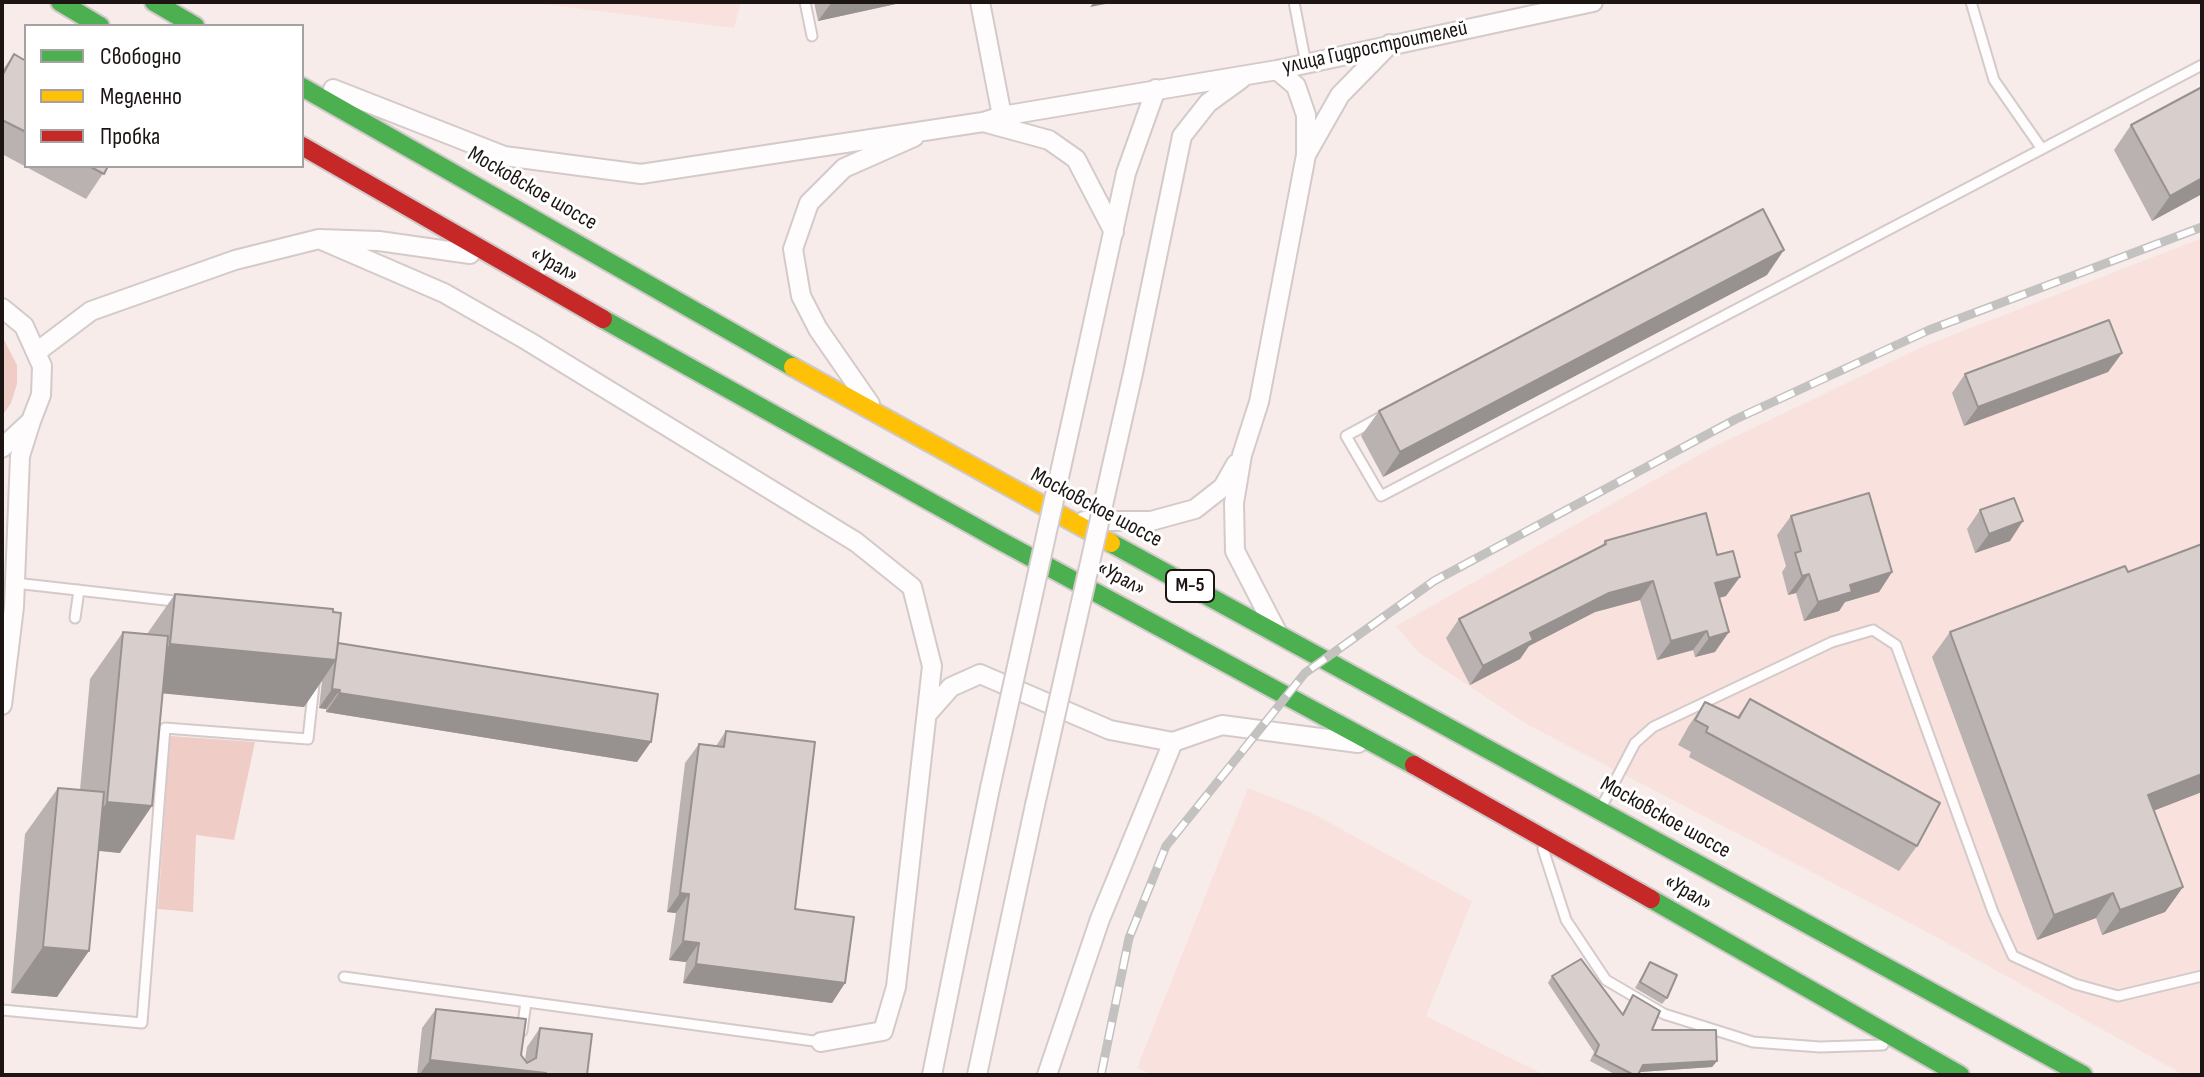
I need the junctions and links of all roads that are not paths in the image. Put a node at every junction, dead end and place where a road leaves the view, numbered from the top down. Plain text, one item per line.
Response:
1 (60, 2) edge
2 (154, 2) edge
3 (805, 2) edge
4 (980, 2) edge
5 (1294, 2) edge
6 (1593, 2) edge
7 (1971, 2) edge
8 (97, 24) edge
9 (192, 24) edge
10 (812, 36) dead end
11 (1390, 44) junction
12 (1306, 64) junction
13 (2202, 65) edge
14 (1277, 70) junction
15 (1251, 73) junction
16 (304, 78) edge
17 (304, 88) edge
18 (1156, 89) junction
19 (1002, 116) junction
20 (983, 122) junction
21 (934, 128) junction
22 (304, 147) edge
23 (2042, 149) junction
24 (1306, 155) junction
25 (1114, 232) junction
26 (319, 239) junction
27 (494, 258) junction
28 (2, 308) edge
29 (38, 351) junction
30 (1389, 414) edge
31 (878, 416) junction
32 (31, 421) junction
33 (2, 448) edge
34 (1242, 455) junction
35 (1069, 520) junction
36 (8, 577) edge
37 (79, 590) junction
38 (192, 603) edge
39 (75, 618) dead end
40 (1278, 633) junction
41 (315, 678) edge
42 (2, 705) edge
43 (928, 713) junction
44 (1173, 742) junction
45 (1381, 746) junction
46 (1601, 810) junction
47 (1538, 835) junction
48 (2202, 976) edge
49 (344, 977) dead end
50 (526, 1002) junction
51 (2, 1010) edge
52 (821, 1042) joint
53 (1906, 1044) junction
54 (519, 1046) edge
55 (932, 1075) edge
56 (977, 1075) edge
57 (1047, 1075) edge
58 (1960, 1075) edge
59 (2083, 1075) edge

1 - 8 highway
2 - 9 highway
3 - 10 lane
4 - 19 street
5 - 12 lane
6 - 11 street, улица Гидростроителей
7 - 23 lane
11 - 12 street, улица Гидростроителей
11 - 24 street
12 - 14 street, улица Гидростроителей
13 - 23 lane
14 - 15 street, улица Гидростроителей
14 - 24 street
15 - 18 street, улица Гидростроителей
15 - 56 street, bridge
16 - 21 street
17 - 31 highway, Московское шоссе / М-5
18 - 19 street, улица Гидростроителей
18 - 25 street
19 - 20 street, улица Гидростроителей
20 - 21 street
20 - 25 street
21 - 31 street
22 - 27 highway, «Урал» / М-5
23 - 30 lane
24 - 34 street
25 - 55 street, bridge
26 - 27 street
26 - 29 street
26 - 43 street
27 - 45 highway, «Урал» / М-5
28 - 29 street
29 - 32 street
31 - 35 highway, Московское шоссе / М-5
32 - 33 street
32 - 36 street
34 - 35 street
34 - 40 street
35 - 40 highway, Московское шоссе / М-5
36 - 37 lane
36 - 42 street
37 - 38 lane
37 - 39 lane
40 - 46 highway, Московское шоссе / М-5
41 - 51 lane
43 - 44 street
43 - 52 street
44 - 45 street
44 - 57 street
45 - 47 highway, «Урал» / М-5
46 - 48 lane
46 - 59 highway, Московское шоссе / М-5
47 - 53 highway, «Урал» / М-5
47 - 53 lane
49 - 50 lane
50 - 52 lane
50 - 54 lane
53 - 58 highway, «Урал» / М-5

